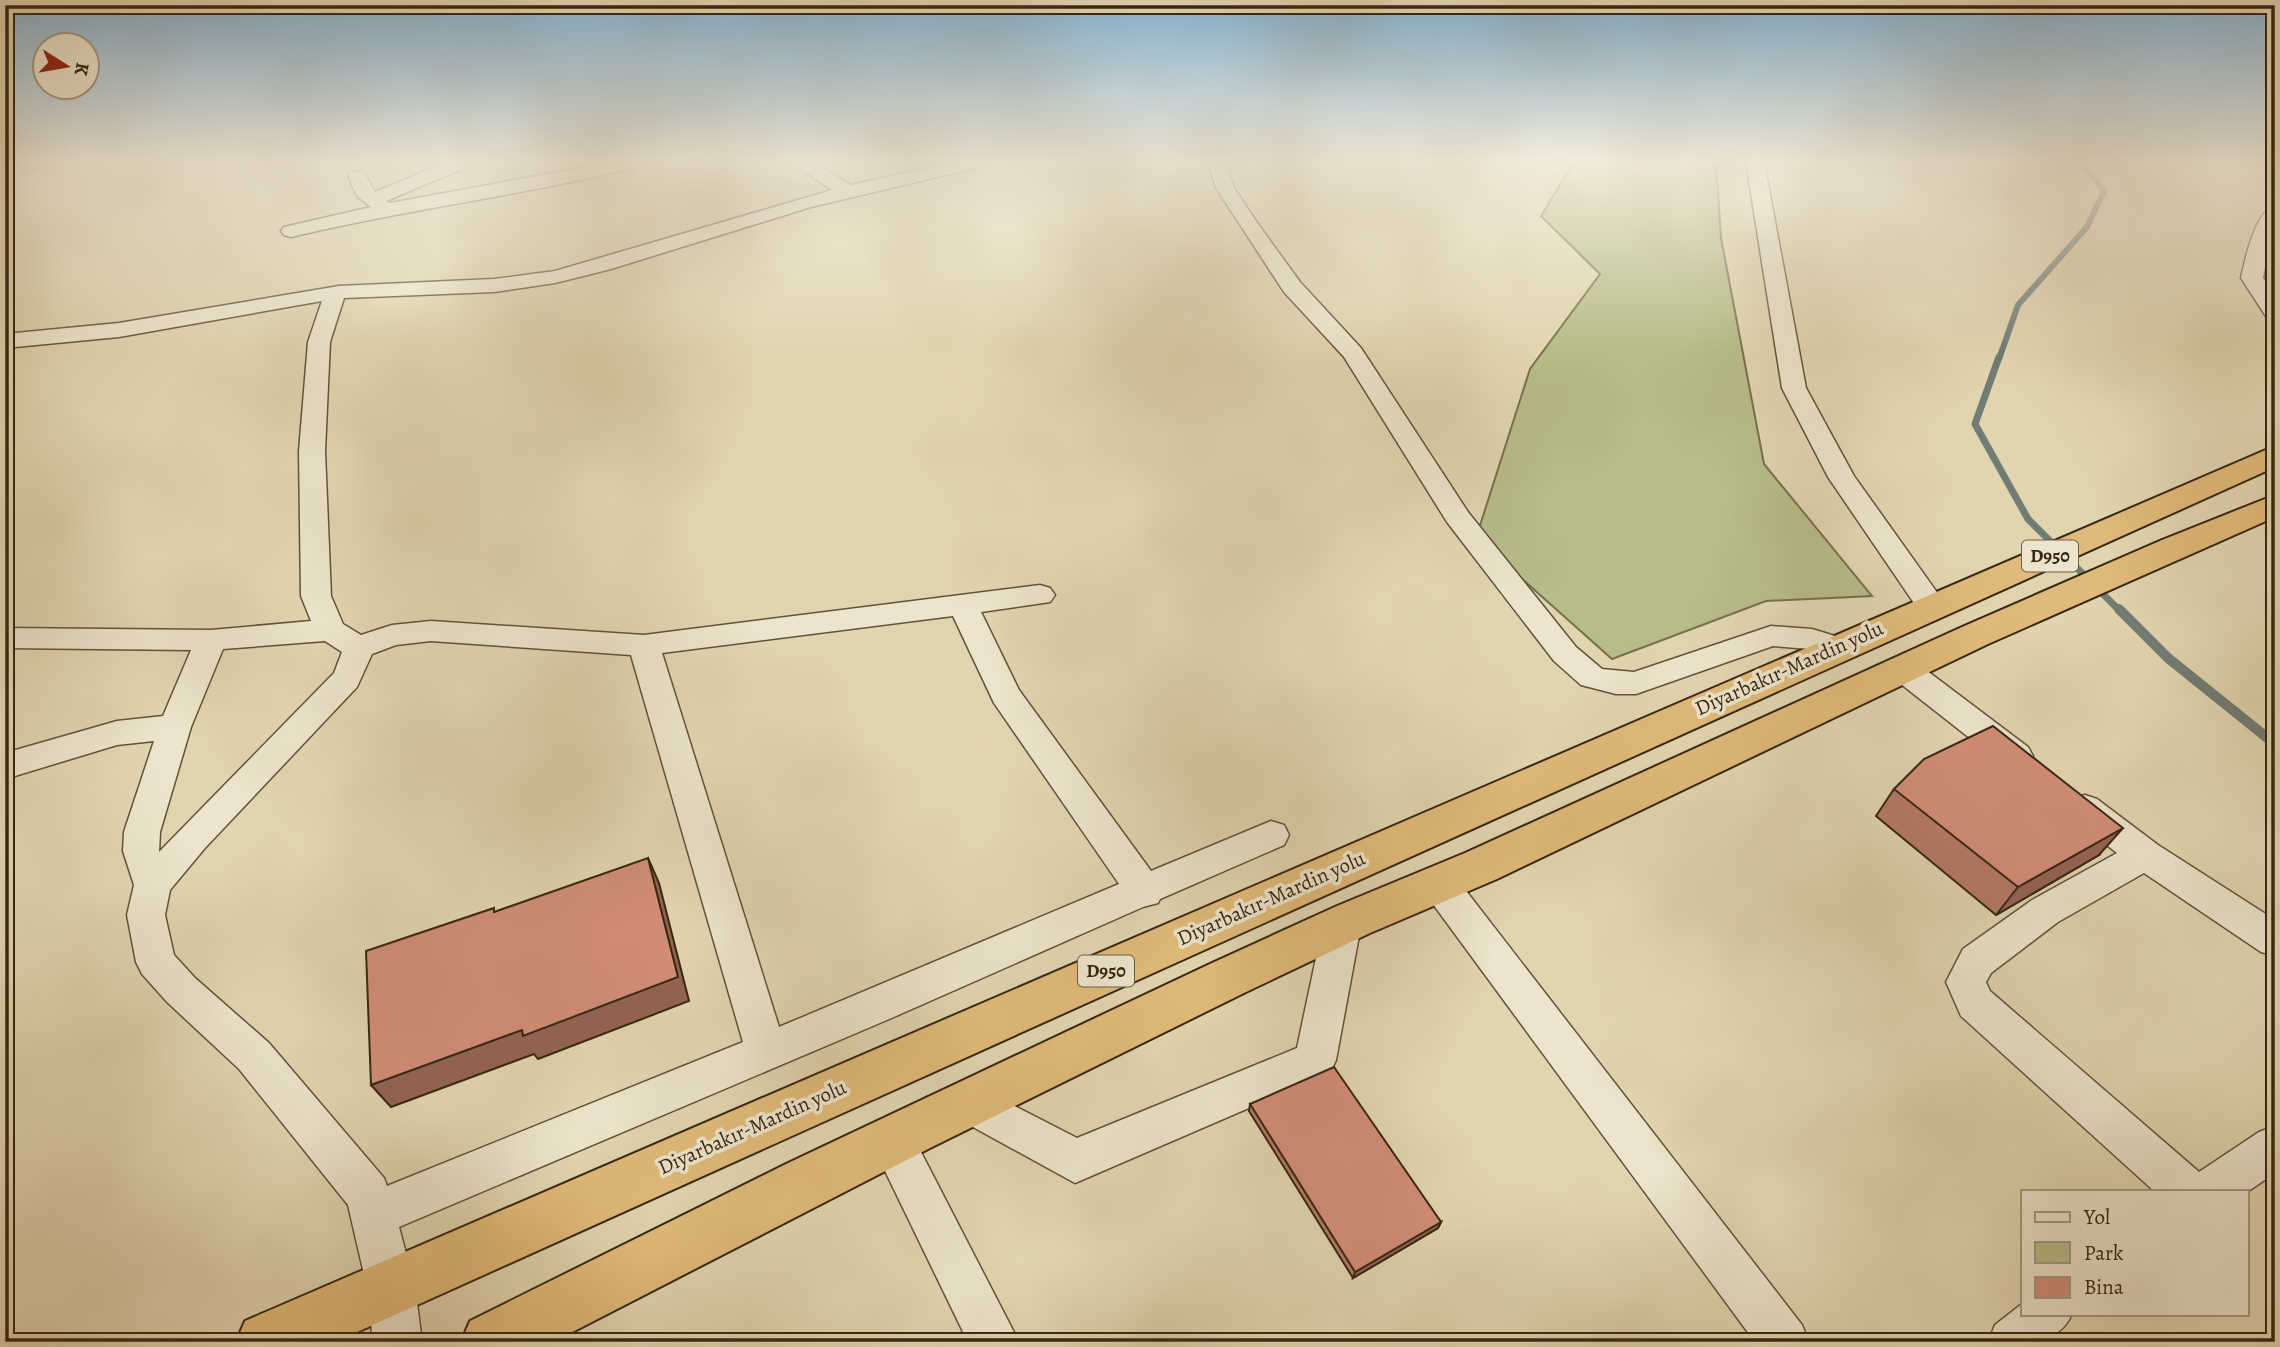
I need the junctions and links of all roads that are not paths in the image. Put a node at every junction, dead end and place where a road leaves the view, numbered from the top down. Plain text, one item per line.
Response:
1 (312, 225) edge
2 (730, 225) edge
3 (1248, 225) edge
4 (1766, 225) edge
5 (2268, 225) edge
6 (291, 231) dead end
7 (335, 294) junction
8 (2275, 313) edge
9 (5, 341) edge
10 (2275, 456) edge
11 (2275, 505) edge
12 (1040, 595) dead end
13 (962, 605) junction
14 (1949, 615) junction
15 (5, 638) edge
16 (344, 639) junction
17 (211, 640) junction
18 (644, 645) junction
19 (1837, 647) junction
20 (1903, 669) junction
21 (175, 727) junction
22 (5, 766) edge
23 (1271, 835) dead end
24 (2145, 855) junction
25 (153, 885) junction
26 (1440, 885) junction
27 (1144, 892) junction
28 (1342, 925) junction
29 (2275, 940) edge
30 (766, 1051) junction
31 (968, 1102) junction
32 (892, 1140) junction
33 (2275, 1147) edge
34 (2186, 1190) edge
35 (2211, 1190) edge
36 (373, 1215) junction
37 (391, 1287) junction
38 (2045, 1316) edge
39 (267, 1342) edge
40 (398, 1342) edge
41 (491, 1342) edge
42 (995, 1342) edge
43 (1785, 1342) edge
44 (2012, 1342) edge

1 - 6 street
2 - 7 street
3 - 19 street
4 - 14 street
5 - 8 street
7 - 9 street
7 - 16 street
10 - 14 highway, Diyarbakır-Mardin yolu / D950
11 - 14 highway
12 - 13 street
13 - 18 street
13 - 27 street
14 - 19 highway, Diyarbakır-Mardin yolu / D950
14 - 20 highway
15 - 17 street
16 - 17 street
16 - 18 street
16 - 25 street
17 - 21 street
18 - 30 street
19 - 37 highway, Diyarbakır-Mardin yolu / D950
20 - 24 street
20 - 26 highway
21 - 22 street
21 - 25 street
23 - 27 street
24 - 29 street
24 - 34 street
25 - 36 street
26 - 28 highway
26 - 43 street
27 - 30 street
28 - 31 highway
28 - 31 street
30 - 36 street
31 - 32 highway
32 - 41 highway
32 - 42 street
33 - 35 street
36 - 37 street
37 - 39 highway, Diyarbakır-Mardin yolu / D950
37 - 40 street
38 - 44 street

